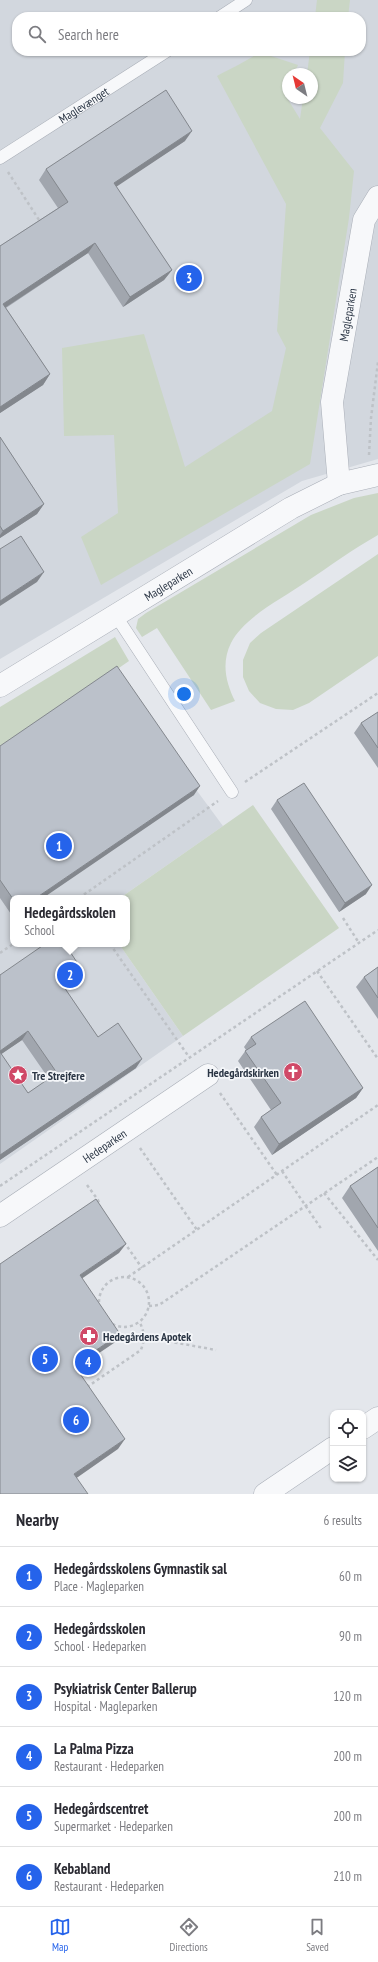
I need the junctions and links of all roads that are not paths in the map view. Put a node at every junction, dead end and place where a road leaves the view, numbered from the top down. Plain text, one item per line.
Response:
1 (246, 0) edge
2 (228, 12) edge
3 (159, 56) edge
4 (2, 163) edge
5 (378, 197) edge
6 (373, 476) edge
7 (339, 484) junction
8 (116, 616) junction
9 (0, 686) edge
10 (232, 792) dead end
11 (208, 1075) road end
12 (0, 1216) edge
13 (378, 1418) edge
14 (366, 1426) edge
15 (330, 1450) edge
16 (266, 1494) edge

1 - 2 lane
3 - 4 lane, Maglevænget
5 - 7 street, Magleparken
6 - 7 street, Magleparken
7 - 8 street, Magleparken
8 - 9 street, Magleparken
8 - 10 lane
11 - 12 street, Hedeparken
13 - 14 street
15 - 16 street

